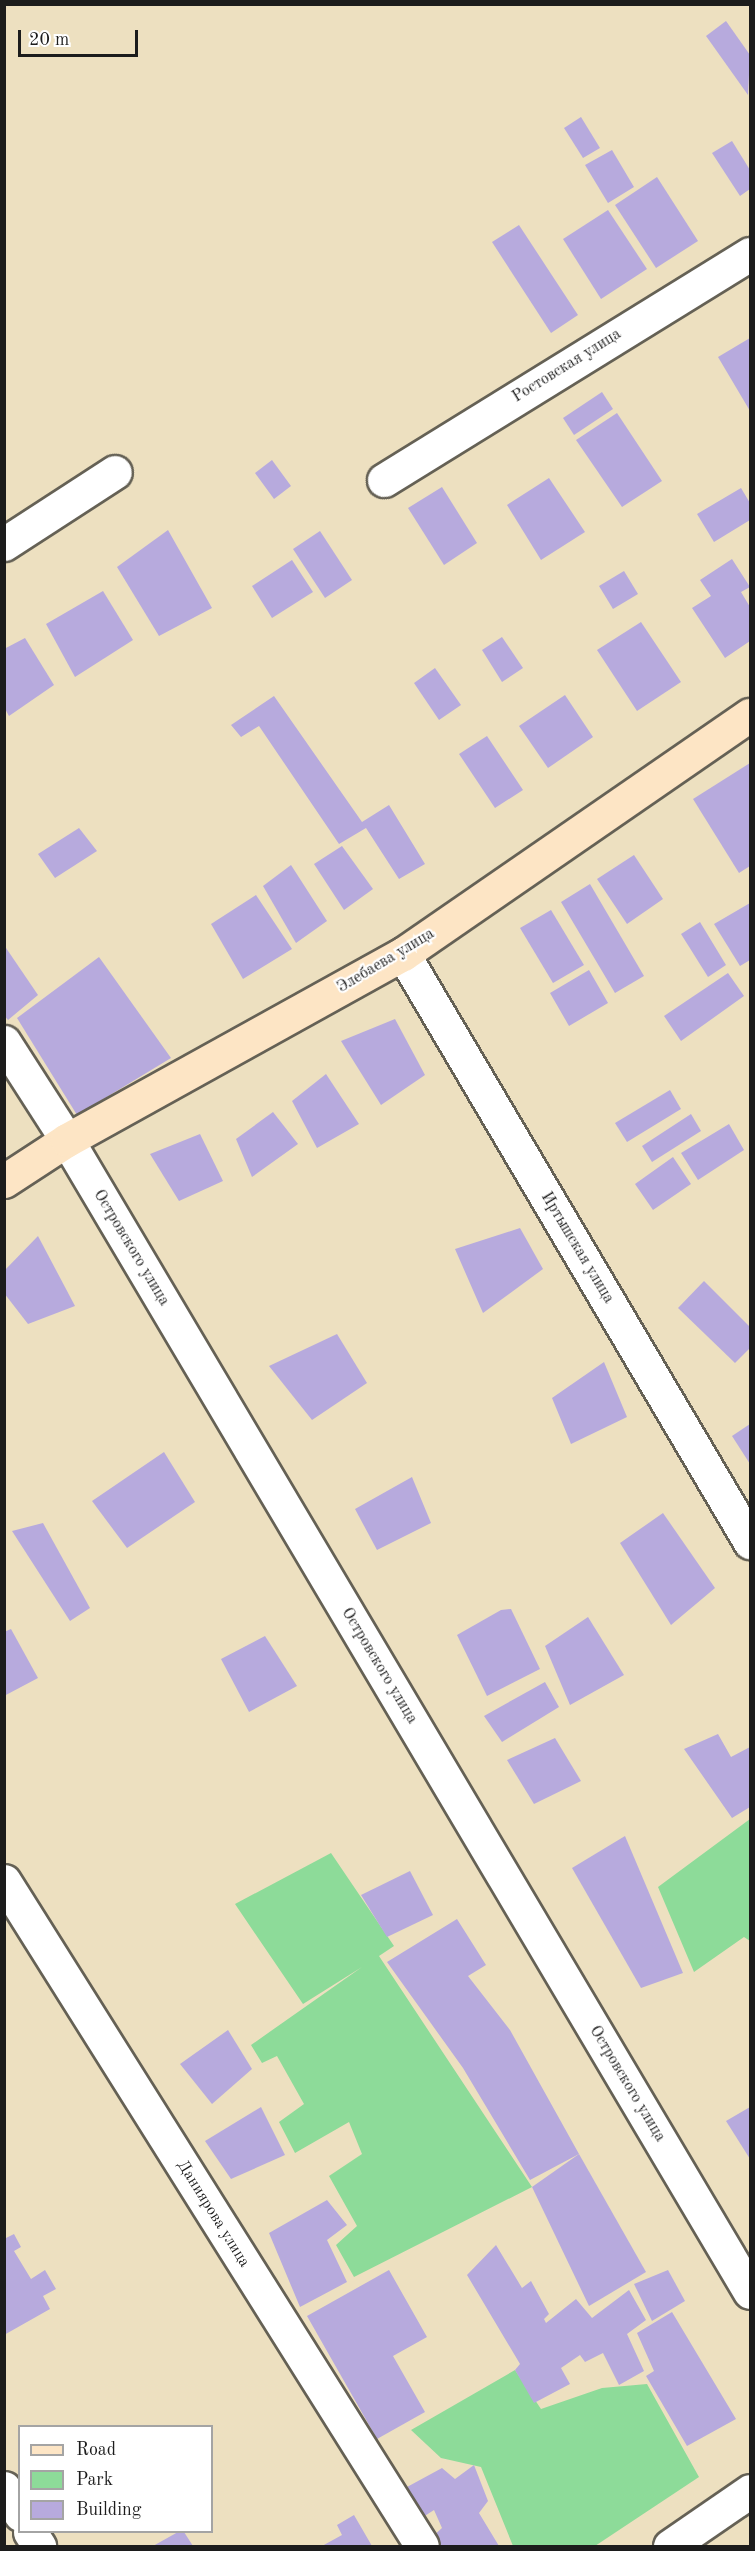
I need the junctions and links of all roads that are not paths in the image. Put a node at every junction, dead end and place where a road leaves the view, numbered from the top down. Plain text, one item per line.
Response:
1 (750, 254) edge
2 (115, 472) dead end
3 (384, 480) dead end
4 (4, 544) edge
5 (750, 715) edge
6 (403, 954) junction
7 (4, 1042) edge
8 (67, 1140) junction
9 (4, 1181) edge
10 (750, 1542) edge
11 (4, 1881) edge
12 (750, 2292) edge
13 (4, 2488) edge
14 (750, 2491) edge
15 (18, 2511) edge
16 (31, 2533) edge
17 (39, 2547) edge
18 (422, 2547) edge
19 (670, 2547) edge

1 - 3 street, Ростовская улица
2 - 4 street
5 - 6 main road, Элебаева улица
6 - 8 main road, Элебаева улица
6 - 10 street, Иртышская улица
7 - 8 street, Островского улица
8 - 9 main road, Элебаева улица
8 - 12 street, Островского улица
11 - 18 street, Даниярова улица
13 - 15 street
14 - 19 street
16 - 17 street

